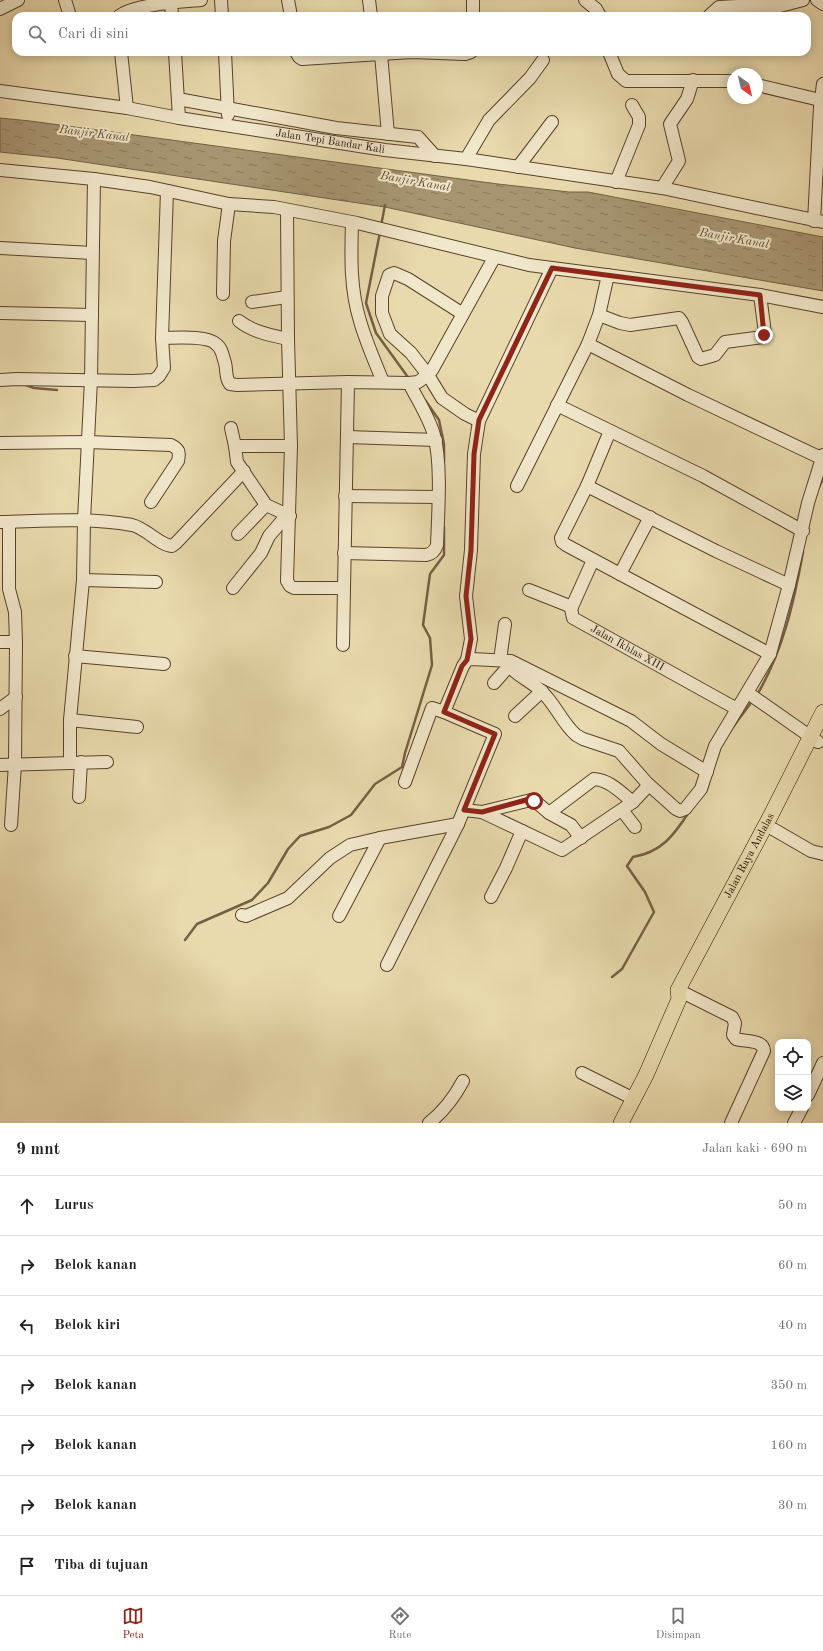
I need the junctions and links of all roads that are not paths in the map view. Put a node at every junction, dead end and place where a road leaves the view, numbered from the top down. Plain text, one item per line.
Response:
1 (18, 0) edge
2 (65, 0) edge
3 (201, 0) edge
4 (222, 0) edge
5 (288, 0) edge
6 (369, 0) edge
7 (473, 0) edge
8 (585, 0) edge
9 (803, 0) edge
10 (817, 0) edge
11 (171, 3) junction
12 (759, 3) edge
13 (718, 4) edge
14 (823, 4) edge
15 (0, 9) edge
16 (69, 12) edge
17 (125, 12) edge
18 (172, 12) edge
19 (222, 12) edge
20 (290, 12) edge
21 (370, 12) edge
22 (473, 12) edge
23 (600, 12) edge
24 (121, 56) edge
25 (175, 56) edge
26 (225, 56) edge
27 (298, 56) edge
28 (349, 56) edge
29 (381, 56) edge
30 (611, 56) edge
31 (543, 60) dead end
32 (693, 80) junction
33 (727, 81) edge
34 (823, 84) edge
35 (763, 87) edge
36 (0, 91) edge
37 (178, 99) junction
38 (632, 105) dead end
39 (821, 105) edge
40 (228, 107) junction
41 (127, 108) junction
42 (179, 118) junction
43 (552, 122) dead end
44 (229, 125) junction
45 (388, 134) junction
46 (435, 156) junction
47 (466, 159) junction
48 (518, 167) junction
49 (0, 170) edge
50 (94, 179) junction
51 (616, 182) junction
52 (662, 188) junction
53 (166, 191) junction
54 (229, 204) junction
55 (287, 210) junction
56 (819, 222) edge
57 (354, 223) junction
58 (0, 248) edge
59 (92, 253) junction
60 (494, 258) junction
61 (552, 268) junction
62 (608, 275) junction
63 (223, 294) dead end
64 (760, 295) junction
65 (287, 297) junction
66 (252, 302) dead end
67 (823, 307) edge
68 (0, 313) edge
69 (463, 314) junction
70 (92, 315) junction
71 (599, 315) junction
72 (239, 322) dead end
73 (162, 338) junction
74 (288, 339) junction
75 (588, 344) junction
76 (0, 380) edge
77 (91, 380) junction
78 (416, 380) junction
79 (348, 382) junction
80 (383, 382) junction
81 (290, 384) junction
82 (557, 405) junction
83 (479, 420) junction
84 (231, 428) dead end
85 (610, 431) junction
86 (348, 437) junction
87 (436, 440) junction
88 (88, 442) junction
89 (0, 443) edge
90 (234, 446) junction
91 (291, 446) junction
92 (822, 458) edge
93 (244, 471) junction
94 (517, 486) dead end
95 (587, 486) junction
96 (346, 496) junction
97 (438, 497) junction
98 (151, 502) dead end
99 (266, 505) junction
100 (289, 516) junction
101 (650, 517) junction
102 (84, 520) junction
103 (5, 522) edge
104 (803, 531) junction
105 (238, 534) dead end
106 (344, 553) junction
107 (593, 560) junction
108 (620, 574) junction
109 (83, 580) junction
110 (156, 582) dead end
111 (790, 585) junction
112 (233, 588) dead end
113 (344, 588) junction
114 (529, 590) dead end
115 (572, 607) junction
116 (505, 624) dead end
117 (0, 642) edge
118 (16, 642) junction
119 (343, 645) dead end
120 (770, 654) junction
121 (75, 656) junction
122 (467, 660) junction
123 (505, 662) junction
124 (164, 664) dead end
125 (494, 683) dead end
126 (542, 691) junction
127 (752, 696) junction
128 (16, 697) junction
129 (0, 709) edge
130 (737, 709) junction
131 (444, 712) junction
132 (823, 712) edge
133 (515, 716) dead end
134 (70, 720) junction
135 (137, 727) dead end
136 (817, 737) edge
137 (76, 762) junction
138 (107, 762) dead end
139 (16, 764) junction
140 (0, 765) edge
141 (707, 772) junction
142 (405, 782) dead end
143 (649, 786) junction
144 (79, 797) dead end
145 (633, 802) junction
146 (464, 810) junction
147 (622, 810) junction
148 (482, 812) junction
149 (549, 814) junction
150 (458, 824) junction
151 (11, 825) dead end
152 (635, 827) dead end
153 (773, 829) junction
154 (522, 831) junction
155 (380, 838) junction
156 (581, 838) junction
157 (823, 854) edge
158 (491, 897) dead end
159 (725, 911) junction
160 (242, 915) dead end
161 (339, 916) dead end
162 (387, 965) dead end
163 (681, 995) junction
164 (823, 1062) edge
165 (582, 1073) dead end
166 (463, 1081) dead end
167 (811, 1088) edge
168 (634, 1099) junction
169 (800, 1111) edge
170 (429, 1123) edge
171 (621, 1123) edge
172 (731, 1123) edge
173 (794, 1123) edge

1 - 15 street
2 - 16 street
3 - 11 street
4 - 19 street
5 - 20 street
6 - 21 street
7 - 22 street
8 - 23 street
9 - 12 street
10 - 14 street
11 - 17 street
11 - 18 street
12 - 13 street
24 - 41 street
25 - 37 street
26 - 40 street
27 - 28 street
29 - 45 street
30 - 32 street
31 - 47 street
32 - 33 street
32 - 52 street
34 - 39 street
35 - 39 street
36 - 41 street, Jalan Tepi Bandar Kali
37 - 40 street
37 - 42 street
38 - 51 street
39 - 56 street
40 - 44 street
40 - 45 street
41 - 42 street, Jalan Tepi Bandar Kali
42 - 44 street, Jalan Tepi Bandar Kali
43 - 48 street
44 - 46 street, Jalan Tepi Bandar Kali
45 - 46 street
46 - 47 street, Jalan Tepi Bandar Kali
47 - 48 street, Jalan Tepi Bandar Kali
48 - 51 street, Jalan Tepi Bandar Kali
49 - 50 street
50 - 53 street
50 - 59 street
51 - 52 street, Jalan Tepi Bandar Kali
52 - 56 street, Jalan Tepi Bandar Kali
53 - 54 street
53 - 73 street
54 - 55 street
54 - 63 street
55 - 57 street
55 - 65 street
57 - 60 street
57 - 80 street
58 - 59 street
59 - 70 street
60 - 61 street
60 - 69 street
61 - 62 street
61 - 83 street
62 - 64 street
62 - 71 street
64 - 67 street
64 - 71 street
65 - 66 street
65 - 74 street
68 - 70 street
69 - 78 street
69 - 78 street
70 - 77 street
71 - 75 street
72 - 74 street
73 - 77 street
73 - 81 street
74 - 81 street
75 - 82 street
75 - 92 street
76 - 77 street
77 - 88 street
78 - 80 street
78 - 83 street
78 - 87 street
79 - 80 street
79 - 81 street
79 - 86 street
81 - 91 street
82 - 85 street
82 - 94 street
83 - 122 street
84 - 90 street
85 - 95 street
85 - 104 street
86 - 87 street
86 - 96 street
87 - 97 street
88 - 89 street
88 - 98 street
88 - 102 street
90 - 91 street
90 - 93 street
91 - 100 street
92 - 104 street
93 - 99 street
93 - 102 street
95 - 101 street
95 - 107 street
96 - 97 street
96 - 106 street
97 - 106 street
99 - 100 street
99 - 105 street
100 - 112 street
100 - 113 street
101 - 108 street
101 - 111 street
102 - 103 street
102 - 109 street
103 - 118 street
104 - 111 street
106 - 113 street
107 - 108 street
107 - 115 street
108 - 120 street
109 - 110 street
109 - 121 street
111 - 120 street
113 - 119 street
114 - 115 street
115 - 130 street, Jalan Ikhlas XIII
116 - 123 street
117 - 118 street
118 - 128 street
120 - 127 street
121 - 124 street
121 - 134 street
122 - 123 street
122 - 131 street
123 - 125 street
123 - 126 street
123 - 141 street
126 - 133 street
126 - 143 street
127 - 130 street
127 - 136 street
128 - 129 street
128 - 139 street
130 - 141 street
131 - 142 street
131 - 146 street
132 - 136 main road, Jalan Raya Andalas
134 - 135 street
134 - 137 street
136 - 153 main road, Jalan Raya Andalas
136 - 159 main road, Jalan Raya Andalas
137 - 138 street
137 - 139 street
137 - 144 street
139 - 140 street
139 - 151 street
141 - 143 street
143 - 145 street
145 - 147 street
145 - 149 street
146 - 148 street
146 - 150 street
147 - 152 street
147 - 156 street
148 - 149 street
148 - 154 street
149 - 156 street
150 - 155 street
150 - 162 street
153 - 157 street
153 - 159 main road, Jalan Raya Andalas
154 - 156 street
154 - 158 street
155 - 160 street
155 - 161 street
159 - 163 main road, Jalan Raya Andalas
163 - 168 main road, Jalan Raya Andalas
163 - 172 street
164 - 167 street
165 - 168 street
166 - 170 street
168 - 171 main road, Jalan Raya Andalas
169 - 173 street

